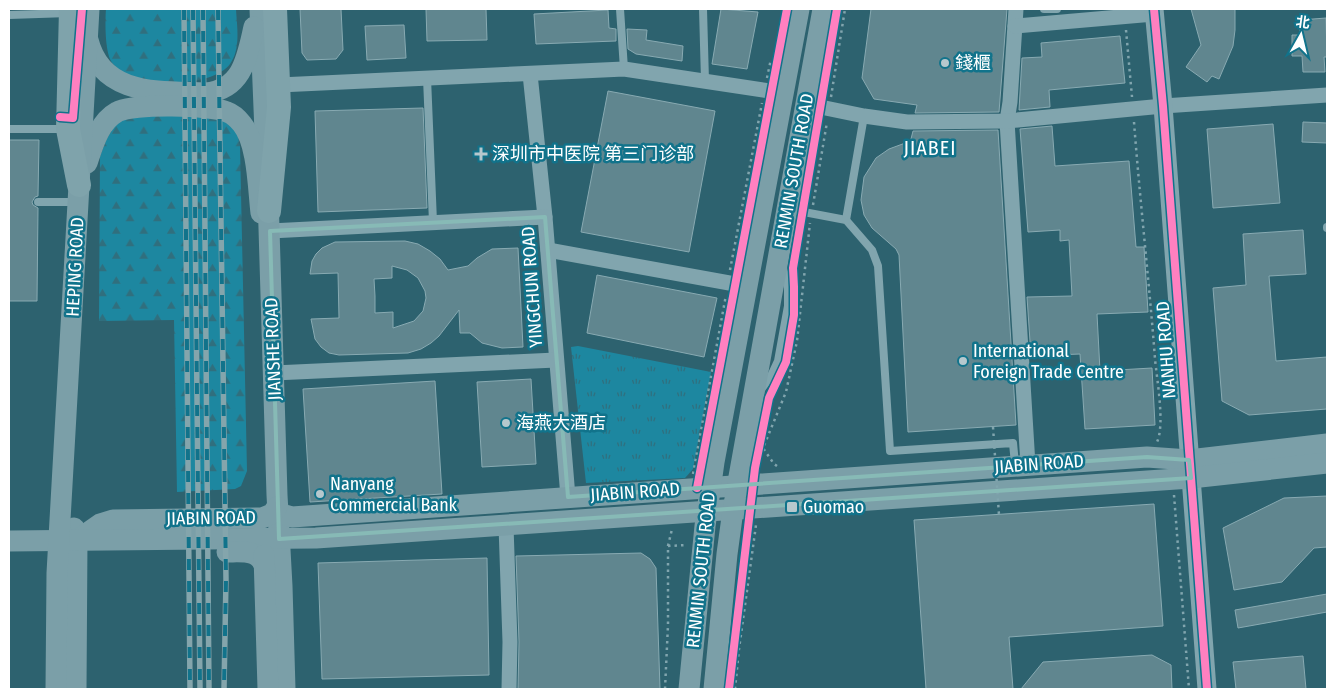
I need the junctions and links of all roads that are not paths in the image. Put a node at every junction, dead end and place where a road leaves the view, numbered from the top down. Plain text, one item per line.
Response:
1 (259, 9) edge
2 (275, 9) edge
3 (620, 9) edge
4 (702, 9) edge
5 (798, 9) edge
6 (823, 9) edge
7 (1016, 9) edge
8 (1044, 9) edge
9 (1057, 9) edge
10 (77, 10) edge
11 (1154, 12) edge
12 (1131, 13) edge
13 (9, 14) edge
14 (1015, 26) junction
15 (87, 35) junction
16 (624, 69) junction
17 (530, 74) junction
18 (426, 78) junction
19 (705, 81) junction
20 (278, 85) junction
21 (773, 92) junction
22 (1327, 94) edge
23 (806, 104) junction
24 (1163, 106) junction
25 (864, 116) junction
26 (1007, 121) junction
27 (9, 129) edge
28 (68, 130) junction
29 (78, 194) junction
30 (38, 202) dead end
31 (787, 209) junction
32 (545, 217) junction
33 (846, 220) junction
34 (269, 221) junction
35 (434, 222) junction
36 (548, 250) junction
37 (270, 257) junction
38 (737, 284) junction
39 (556, 360) junction
40 (274, 373) junction
41 (1327, 444) edge
42 (1327, 463) edge
43 (1022, 465) junction
44 (1190, 469) junction
45 (745, 485) junction
46 (695, 488) junction
47 (568, 497) junction
48 (277, 507) junction
49 (706, 512) junction
50 (746, 514) junction
51 (506, 526) junction
52 (9, 527) edge
53 (66, 535) junction
54 (279, 539) junction
55 (9, 541) edge
56 (251, 546) junction
57 (56, 689) edge
58 (76, 689) edge
59 (268, 689) edge
60 (284, 689) edge
61 (509, 689) edge
62 (689, 689) edge
63 (714, 689) edge
64 (1207, 689) edge

1 - 15 main road
1 - 34 main road, JIANSHE ROAD
2 - 20 main road
3 - 16 lane
4 - 19 lane
5 - 21 main road, RENMIN SOUTH ROAD
6 - 23 main road, RENMIN SOUTH ROAD
7 - 14 street
8 - 9 lane
10 - 13 lane
10 - 15 main road, HEPING ROAD
10 - 28 main road
11 - 12 street
11 - 24 street, NANHU ROAD
12 - 14 street
14 - 26 street
15 - 29 main road, HEPING ROAD
16 - 17 street
16 - 19 street
17 - 18 street
17 - 32 street, YINGCHUN ROAD
18 - 20 street
18 - 35 lane
19 - 21 street
20 - 34 main road
21 - 38 main road, RENMIN SOUTH ROAD
22 - 24 street
23 - 25 street
23 - 31 main road, RENMIN SOUTH ROAD
24 - 26 street
24 - 44 street, NANHU ROAD
25 - 26 street
25 - 33 lane
26 - 43 street
27 - 28 lane
28 - 29 main road
29 - 30 lane
29 - 37 main road
29 - 53 main road, HEPING ROAD
31 - 33 lane
31 - 45 main road, RENMIN SOUTH ROAD
32 - 35 street
32 - 36 street, YINGCHUN ROAD
33 - 43 lane
34 - 35 street
34 - 37 main road, JIANSHE ROAD
36 - 38 street
36 - 39 street, YINGCHUN ROAD
37 - 40 main road, JIANSHE ROAD
38 - 46 main road, RENMIN SOUTH ROAD
39 - 40 street
39 - 47 street, YINGCHUN ROAD
40 - 48 main road, JIANSHE ROAD
41 - 44 main road, JIABIN ROAD
42 - 44 main road, JIABIN ROAD
43 - 44 main road, JIABIN ROAD
43 - 45 main road, JIABIN ROAD
44 - 50 main road, JIABIN ROAD
44 - 64 street, NANHU ROAD
45 - 46 main road, JIABIN ROAD
45 - 50 main road, RENMIN SOUTH ROAD
46 - 47 main road, JIABIN ROAD
46 - 49 main road, RENMIN SOUTH ROAD
47 - 48 main road, JIABIN ROAD
48 - 53 main road, JIABIN ROAD
48 - 54 main road, JIANSHE ROAD
49 - 50 main road, JIABIN ROAD
49 - 51 main road, JIABIN ROAD
49 - 62 main road, RENMIN SOUTH ROAD
50 - 63 main road, RENMIN SOUTH ROAD
51 - 54 main road, JIABIN ROAD
51 - 61 street
52 - 53 main road, JIABIN ROAD
53 - 55 main road, JIABIN ROAD
53 - 56 main road, JIABIN ROAD
53 - 57 main road, HEPING ROAD
53 - 58 main road, HEPING ROAD
54 - 56 main road, JIABIN ROAD
54 - 60 main road, JIANSHE ROAD
56 - 59 main road

